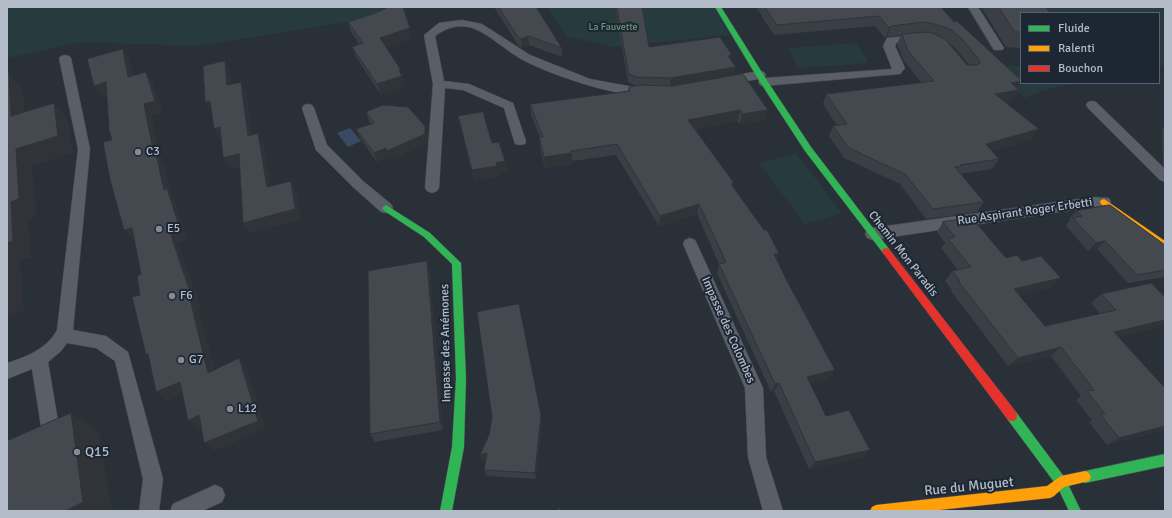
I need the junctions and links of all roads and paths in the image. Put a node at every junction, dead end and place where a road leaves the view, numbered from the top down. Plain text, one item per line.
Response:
1 (718, 7) edge
2 (973, 7) edge
3 (927, 38) edge
4 (998, 48) dead end
5 (64, 58) dead end
6 (762, 79) junction
7 (715, 83) edge
8 (439, 84) junction
9 (663, 91) edge
10 (1092, 105) dead end
11 (308, 108) dead end
12 (520, 141) dead end
13 (1165, 177) edge
14 (432, 188) dead end
15 (1104, 202) joint
16 (386, 208) joint
17 (872, 234) junction
18 (690, 244) dead end
19 (1165, 246) edge
20 (64, 335) junction
21 (38, 359) junction
22 (7, 371) edge
23 (52, 439) edge
24 (1165, 460) edge
25 (1061, 482) junction
26 (215, 495) dead end
27 (149, 511) edge
28 (180, 511) edge
29 (446, 511) edge
30 (773, 511) edge
31 (876, 511) edge
32 (1075, 511) edge

1 - 6 street, Chemin Mon Paradis
2 - 4 lane
3 - 6 lane
5 - 20 lane
6 - 7 lane
6 - 17 street, Chemin Mon Paradis
8 - 9 lane
8 - 12 lane
8 - 14 lane
10 - 13 lane
11 - 16 lane
15 - 17 lane, Rue Aspirant Roger Erbetti
15 - 19 street, Rue Aspirant Roger Erbetti
16 - 29 street, Impasse des Anémones
17 - 25 street, Chemin Mon Paradis
18 - 30 lane, Impasse des Colombes
20 - 21 lane
20 - 27 lane
21 - 22 lane
21 - 23 lane
24 - 25 street
25 - 31 street, Rue du Muguet
25 - 32 street, Chemin Mon Paradis
26 - 28 lane

